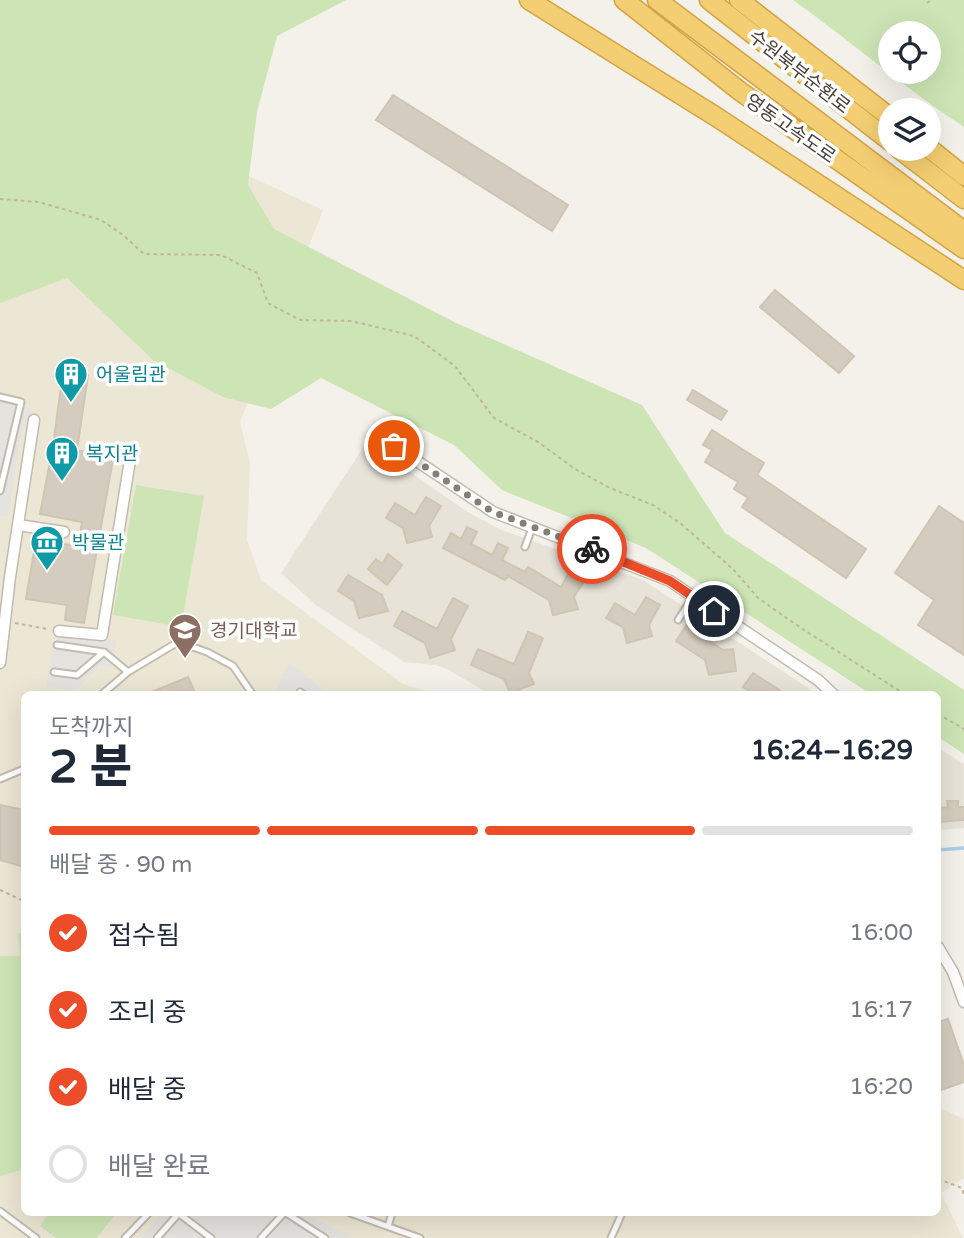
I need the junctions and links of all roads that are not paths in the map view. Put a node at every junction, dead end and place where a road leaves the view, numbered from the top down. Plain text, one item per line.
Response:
1 (515, 0) edge
2 (528, 0) edge
3 (624, 0) edge
4 (657, 0) edge
5 (709, 0) edge
6 (740, 0) edge
7 (628, 62) junction
8 (878, 108) edge
9 (878, 132) edge
10 (941, 158) edge
11 (915, 161) edge
12 (964, 176) edge
13 (964, 199) edge
14 (964, 231) edge
15 (964, 250) edge
16 (964, 280) edge
17 (0, 397) edge
18 (34, 420) dead end
19 (374, 433) dead end
20 (130, 460) dead end
21 (0, 491) edge
22 (18, 526) junction
23 (532, 528) junction
24 (64, 532) dead end
25 (525, 547) dead end
26 (693, 597) junction
27 (678, 620) dead end
28 (59, 631) road end
29 (57, 645) dead end
30 (104, 652) junction
31 (0, 663) edge
32 (54, 672) dead end
33 (128, 672) junction
34 (107, 691) edge
35 (250, 691) edge
36 (830, 691) edge
37 (21, 770) edge
38 (0, 779) edge
39 (941, 952) edge
40 (962, 988) edge
41 (964, 1002) edge
42 (0, 1211) edge
43 (146, 1216) edge
44 (175, 1216) edge
45 (182, 1216) edge
46 (282, 1216) edge
47 (290, 1216) edge
48 (359, 1216) edge
49 (391, 1216) edge
50 (621, 1216) edge
51 (388, 1226) junction
52 (36, 1238) edge
53 (125, 1238) edge
54 (157, 1238) edge
55 (212, 1238) edge
56 (261, 1238) edge
57 (325, 1238) edge
58 (420, 1238) edge
59 (611, 1238) edge

1 - 7 highway, 영동고속도로
2 - 7 highway, 영동고속도로
3 - 15 highway, 영동고속도로
4 - 14 highway, 영동고속도로
5 - 9 highway, 수원북부순환로
6 - 8 highway, 수원북부순환로
7 - 16 highway, 영동고속도로
10 - 12 highway
11 - 13 highway
17 - 21 lane
18 - 22 street
19 - 23 street
20 - 28 street
22 - 24 street
22 - 31 street
23 - 25 lane
23 - 26 street
26 - 27 lane
26 - 36 street
29 - 30 lane
30 - 32 lane
30 - 33 lane
33 - 34 lane
33 - 35 lane
37 - 38 lane
39 - 40 street
40 - 41 street
42 - 52 lane
43 - 53 lane
44 - 54 lane
45 - 55 lane
46 - 56 lane
47 - 57 lane
48 - 51 lane
49 - 51 lane
50 - 59 lane
51 - 58 lane

